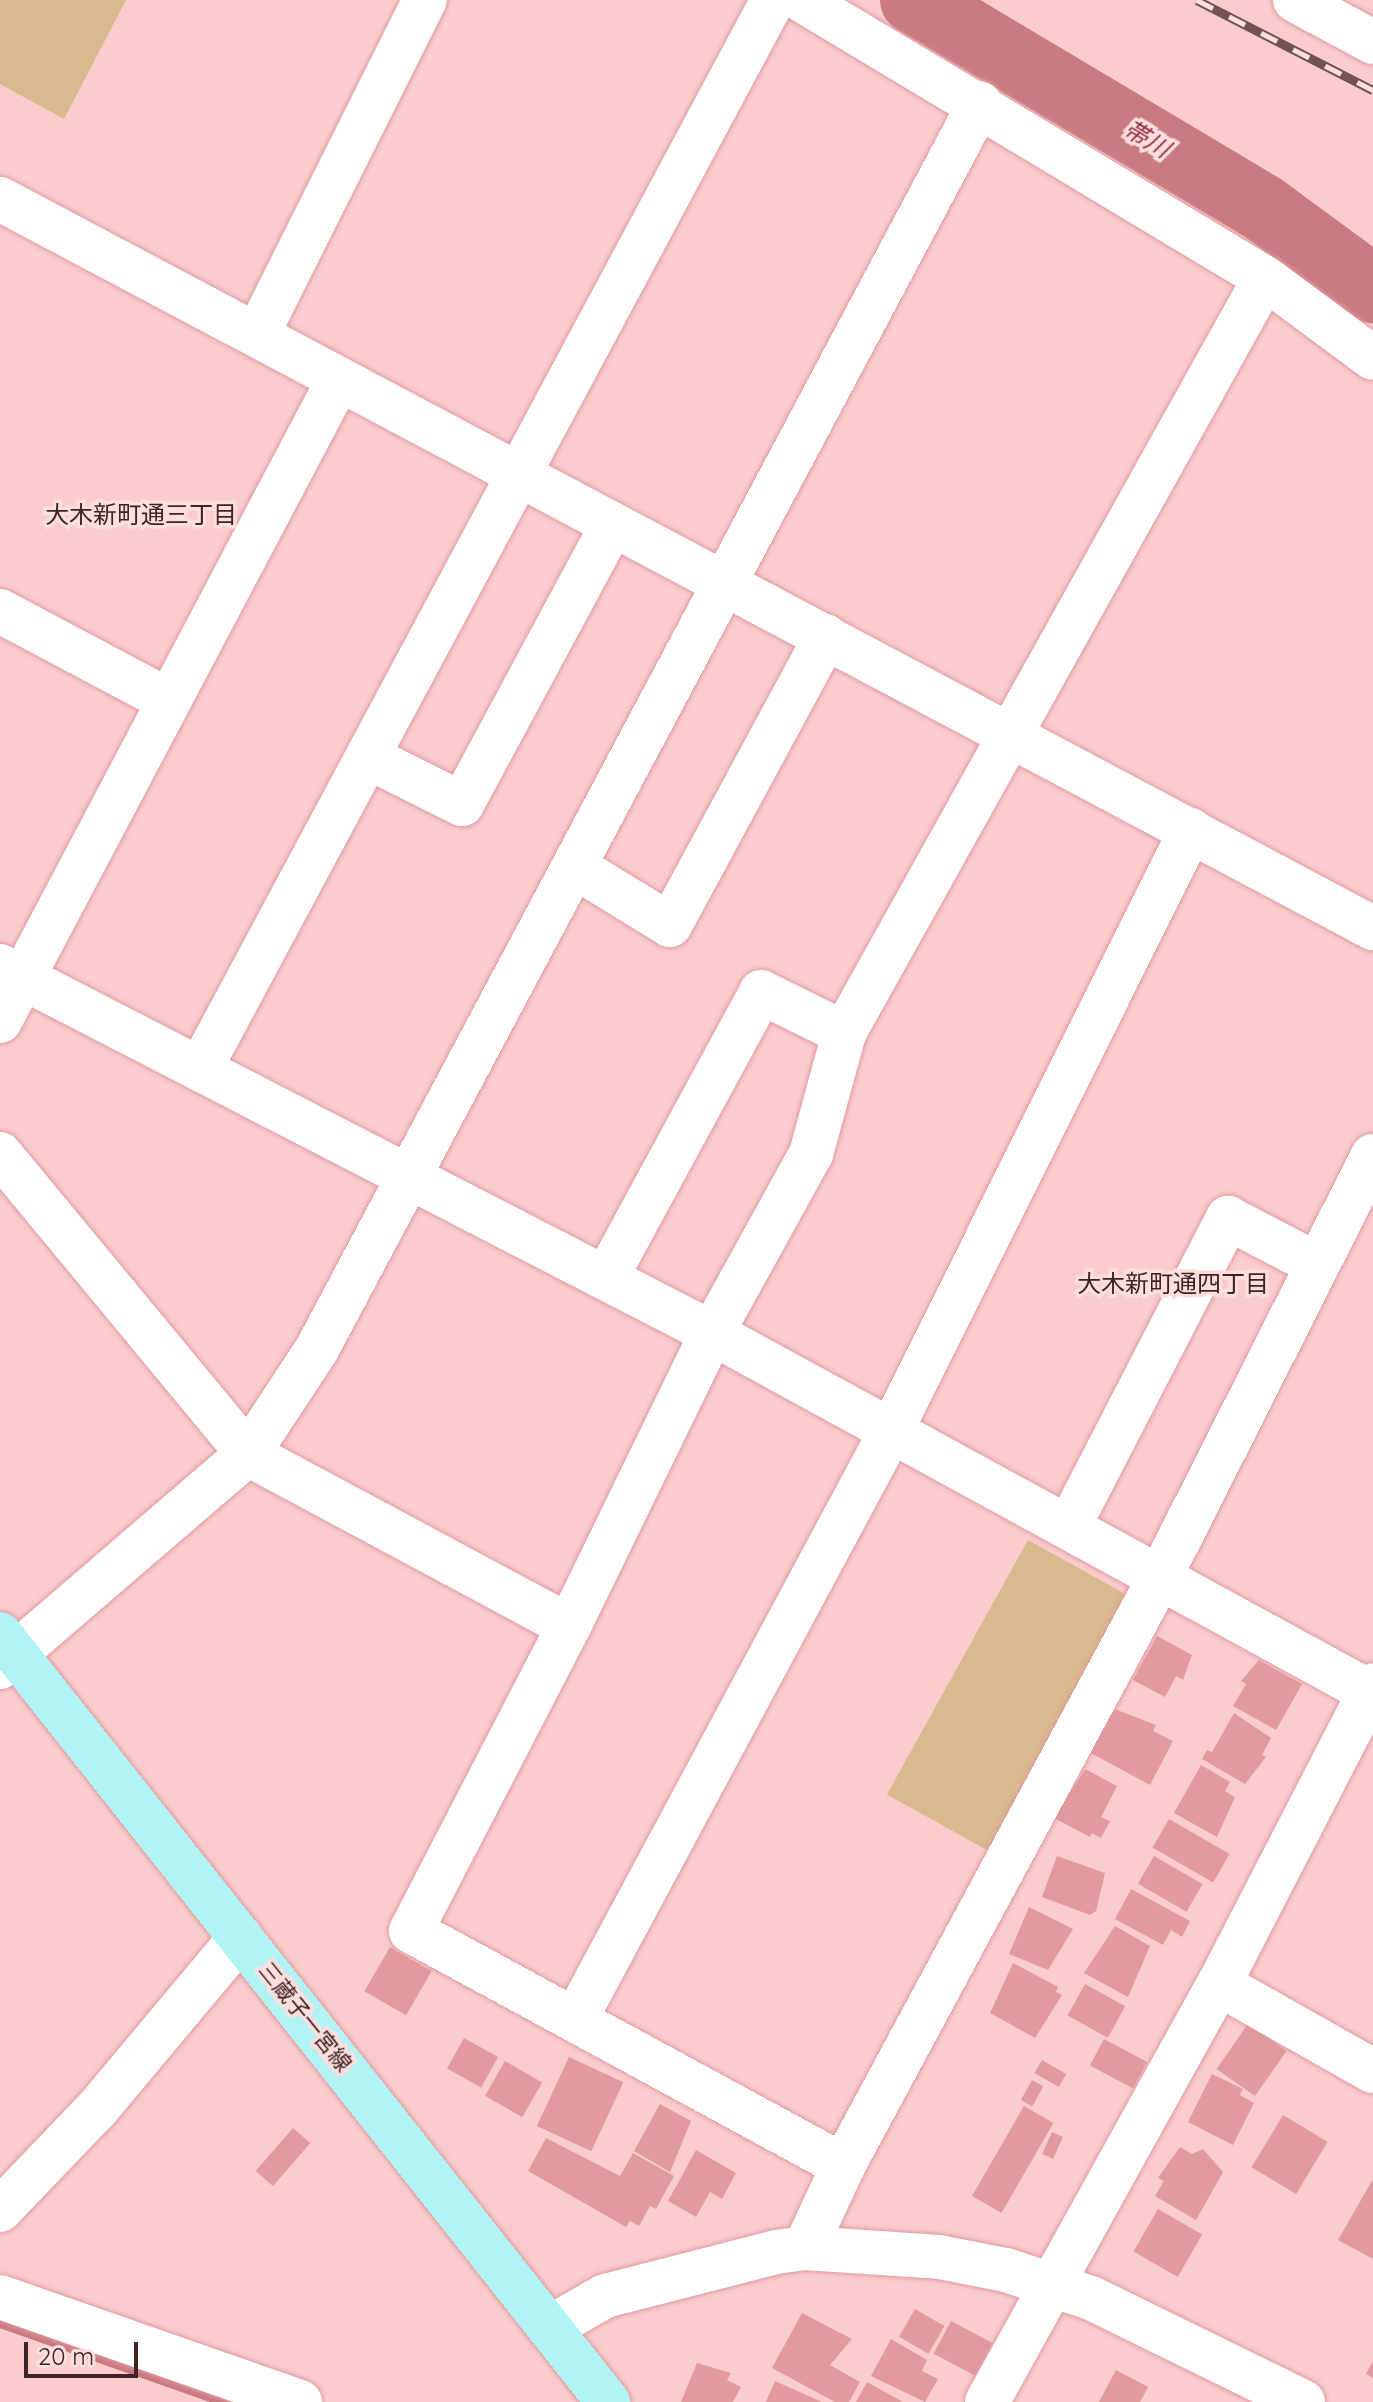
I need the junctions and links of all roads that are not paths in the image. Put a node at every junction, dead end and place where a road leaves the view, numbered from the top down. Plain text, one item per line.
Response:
1 (425, 0) edge
2 (773, 0) edge
3 (802, 0) edge
4 (1295, 0) edge
5 (1373, 42) edge
6 (980, 103) junction
7 (0, 199) edge
8 (1265, 278) junction
9 (258, 333) junction
10 (1373, 358) edge
11 (339, 379) junction
12 (520, 476) junction
13 (612, 525) junction
14 (724, 585) junction
15 (0, 611) edge
16 (826, 636) junction
17 (169, 701) junction
18 (1012, 735) junction
19 (368, 757) junction
20 (1191, 830) junction
21 (577, 868) junction
22 (1373, 928) edge
23 (11, 972) edge
24 (0, 1021) edge
25 (844, 1033) junction
26 (200, 1069) junction
27 (0, 1154) edge
28 (1373, 1156) edge
29 (409, 1176) junction
30 (1316, 1264) junction
31 (606, 1278) junction
32 (712, 1333) junction
33 (890, 1433) junction
34 (248, 1454) junction
35 (1069, 1526) junction
36 (1159, 1579) junction
37 (569, 1626) junction
38 (5, 1652) edge
39 (1372, 1690) edge
40 (241, 1937) junction
41 (1219, 1984) junction
42 (575, 2020) junction
43 (1373, 2071) edge
44 (843, 2166) junction
45 (0, 2210) edge
46 (805, 2248) junction
47 (1053, 2284) junction
48 (0, 2297) edge
49 (551, 2327) junction
50 (300, 2402) edge
51 (608, 2402) edge
52 (987, 2402) edge
53 (1303, 2402) edge

1 - 9 street
2 - 12 street
3 - 6 street
4 - 5 street
6 - 8 street
6 - 14 street
7 - 9 street
8 - 10 street
8 - 18 street
9 - 11 street
11 - 12 street
11 - 17 street
12 - 13 street
12 - 19 street
13 - 14 street
13 - 19 street
14 - 16 street
14 - 21 street
15 - 17 street
16 - 18 street
16 - 21 street
17 - 23 street
18 - 20 street
18 - 25 street
19 - 26 street
20 - 22 street
20 - 33 street
21 - 29 street
23 - 24 street
23 - 26 street
25 - 31 street
25 - 32 street
26 - 29 street
27 - 34 street
28 - 30 street
29 - 31 street
29 - 34 street
30 - 35 street
30 - 36 street
31 - 32 street
32 - 33 street
32 - 37 street
33 - 35 street
33 - 42 street
34 - 37 street
34 - 38 street
35 - 36 street
36 - 39 street
36 - 44 street
37 - 42 street
38 - 40 main road, 三蔵子一宮線
39 - 41 street
40 - 45 street
40 - 49 main road, 三蔵子一宮線
41 - 43 street
41 - 47 street
42 - 44 street
44 - 46 street
46 - 47 street
46 - 49 street
47 - 52 street
47 - 53 street
48 - 50 street
49 - 51 main road, 三蔵子一宮線

